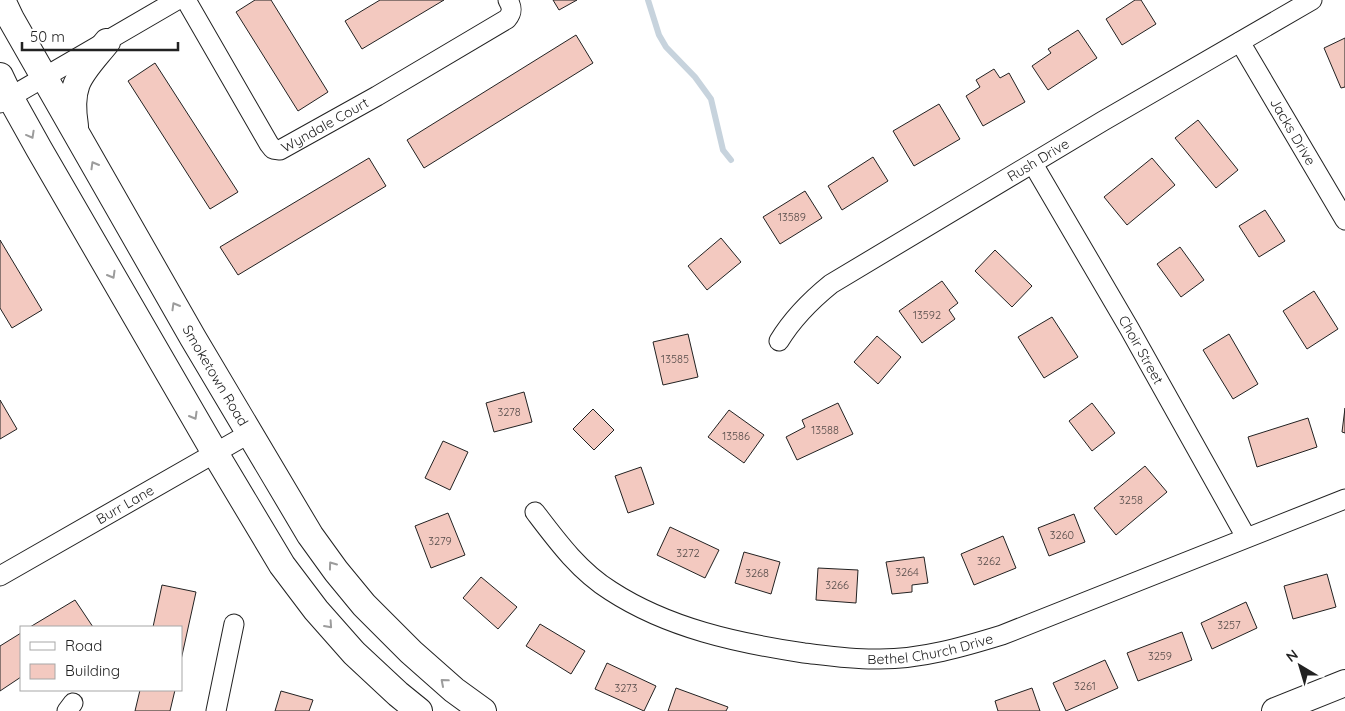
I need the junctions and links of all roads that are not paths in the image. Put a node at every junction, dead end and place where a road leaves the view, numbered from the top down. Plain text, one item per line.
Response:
1 (2, 0) edge
2 (178, 0) edge
3 (186, 0) edge
4 (508, 0) edge
5 (1312, 0) edge
6 (107, 42) junction
7 (1240, 42) junction
8 (44, 78) junction
9 (3, 92) edge
10 (76, 134) junction
11 (1033, 164) junction
12 (1345, 220) edge
13 (779, 340) dead end
14 (250, 433) junction
15 (215, 453) junction
16 (1345, 500) edge
17 (535, 512) dead end
18 (1246, 538) junction
19 (0, 576) edge
20 (234, 624) dead end
21 (1345, 683) edge
22 (216, 711) edge
23 (419, 711) edge
24 (483, 711) edge
25 (1275, 711) edge

1 - 8 main road, Smoketown Road
2 - 6 street
3 - 4 street, Wyndale Court
5 - 7 street, Rush Drive
6 - 8 street
6 - 10 main road
7 - 11 street, Rush Drive
7 - 12 street, Jacks Drive
8 - 9 street
8 - 10 main road, Smoketown Road
9 -> 15 main road
14 -> 10 main road, Smoketown Road
11 - 13 street, Rush Drive
11 - 18 street, Choir Street
14 - 15 street, Burr Lane
24 -> 14 main road, Smoketown Road
15 - 19 street, Burr Lane
15 -> 23 main road
16 - 18 street, Bethel Church Drive
17 - 18 street, Bethel Church Drive
20 - 22 street
21 - 25 main road

